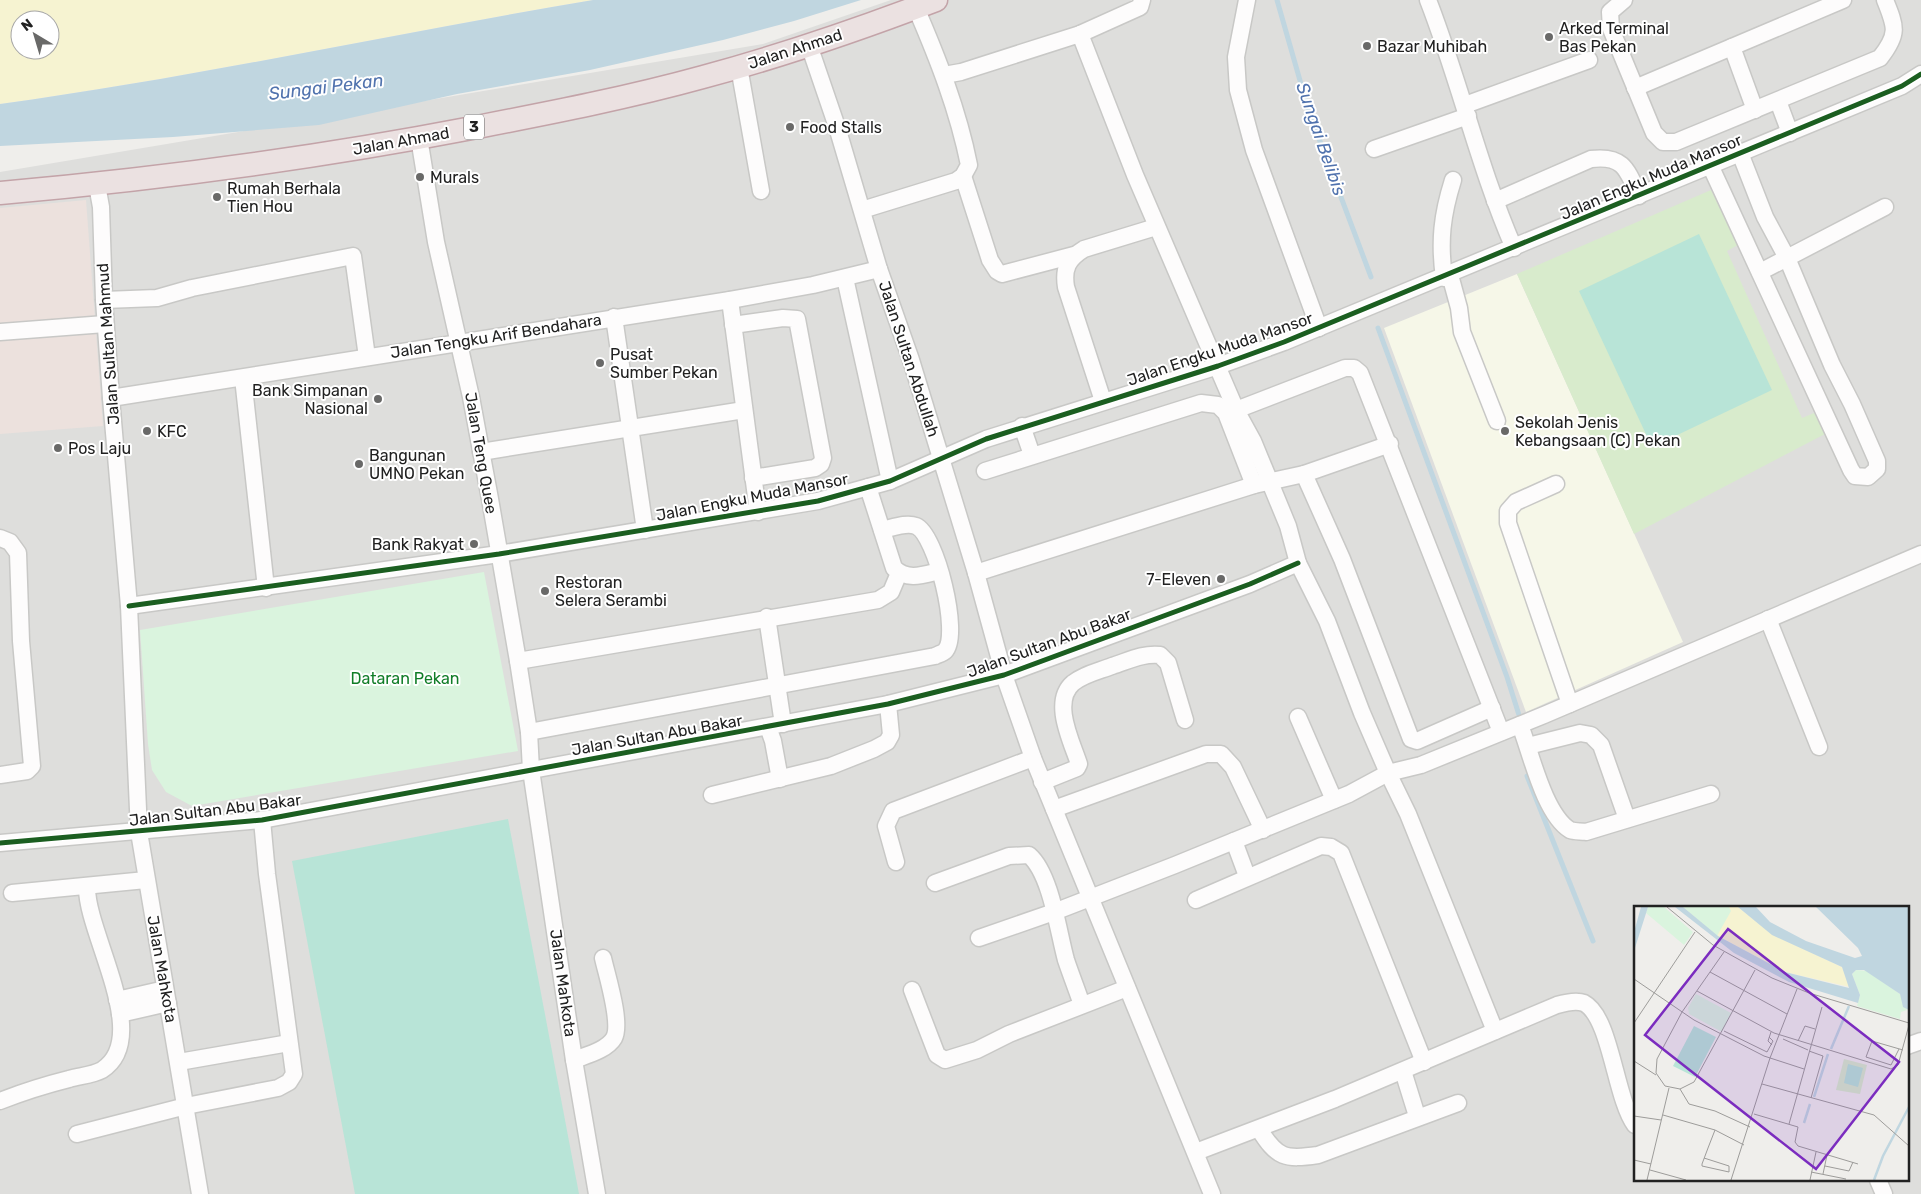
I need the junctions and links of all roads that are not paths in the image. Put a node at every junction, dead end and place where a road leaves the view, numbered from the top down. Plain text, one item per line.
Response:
1 (1142, 0) edge
2 (1247, 0) edge
3 (1428, 0) edge
4 (1624, 0) edge
5 (1844, 0) edge
6 (1885, 0) edge
7 (926, 4) edge
8 (1080, 34) junction
9 (809, 45) junction
10 (1732, 47) junction
11 (1588, 60) dead end
12 (739, 67) junction
13 (1921, 74) edge
14 (944, 75) junction
15 (1636, 88) junction
16 (1778, 101) junction
17 (1466, 110) junction
18 (1755, 110) junction
19 (1790, 133) junction
20 (419, 138) junction
21 (1374, 149) dead end
22 (1740, 153) junction
23 (1710, 165) junction
24 (963, 176) junction
25 (1453, 180) dead end
26 (97, 185) junction
27 (762, 191) dead end
28 (0, 193) edge
29 (1638, 196) junction
30 (1495, 201) junction
31 (1885, 207) dead end
32 (862, 210) junction
33 (1156, 227) junction
34 (1514, 248) junction
35 (1074, 255) junction
36 (1787, 258) junction
37 (879, 269) junction
38 (1760, 272) junction
39 (1447, 276) junction
40 (845, 278) junction
41 (104, 300) junction
42 (730, 300) junction
43 (614, 317) junction
44 (106, 324) junction
45 (733, 325) junction
46 (1320, 328) junction
47 (0, 332) edge
48 (458, 342) junction
49 (367, 357) junction
50 (1218, 366) junction
51 (243, 378) junction
52 (1158, 386) junction
53 (111, 398) junction
54 (1103, 400) junction
55 (744, 410) junction
56 (1236, 410) junction
57 (1168, 412) junction
58 (1497, 421) dead end
59 (1022, 426) junction
60 (630, 428) junction
61 (1390, 444) junction
62 (481, 452) junction
63 (1032, 454) junction
64 (942, 459) junction
65 (985, 471) dead end
66 (1304, 474) junction
67 (753, 478) junction
68 (890, 481) junction
69 (1262, 483) junction
70 (1556, 484) dead end
71 (868, 487) junction
72 (758, 512) junction
73 (645, 530) junction
74 (882, 530) junction
75 (0, 538) edge
76 (499, 554) junction
77 (1921, 554) edge
78 (1298, 563) junction
79 (939, 571) junction
80 (899, 572) junction
81 (976, 573) junction
82 (266, 588) junction
83 (129, 606) junction
84 (767, 617) junction
85 (1768, 620) junction
86 (518, 661) junction
87 (1004, 675) junction
88 (778, 687) junction
89 (888, 704) junction
90 (1570, 704) junction
91 (1492, 708) junction
92 (1298, 717) dead end
93 (1185, 720) dead end
94 (1520, 725) junction
95 (775, 726) junction
96 (529, 732) junction
97 (1501, 732) junction
98 (1528, 746) junction
99 (1819, 747) dead end
100 (1033, 758) junction
101 (531, 770) junction
102 (1388, 773) junction
103 (0, 775) edge
104 (780, 779) junction
105 (1042, 782) junction
106 (1711, 794) dead end
107 (712, 795) dead end
108 (1334, 800) junction
109 (1054, 810) junction
110 (1627, 819) junction
111 (262, 820) junction
112 (1263, 830) junction
113 (139, 832) junction
114 (1234, 841) junction
115 (0, 843) edge
116 (896, 862) dead end
117 (1247, 876) junction
118 (146, 880) junction
119 (935, 883) dead end
120 (87, 887) junction
121 (12, 894) dead end
122 (1090, 898) junction
123 (1196, 900) dead end
124 (1054, 912) junction
125 (980, 938) dead end
126 (603, 958) dead end
127 (1127, 988) junction
128 (912, 990) dead end
129 (167, 996) junction
130 (1082, 1004) junction
131 (118, 1007) junction
132 (1495, 1031) junction
133 (1921, 1041) edge
134 (289, 1043) junction
135 (1908, 1046) edge
136 (574, 1060) junction
137 (179, 1062) junction
138 (1424, 1062) junction
139 (1403, 1071) junction
140 (0, 1102) edge
141 (1458, 1103) dead end
142 (186, 1106) junction
143 (1417, 1116) junction
144 (1634, 1123) edge
145 (1260, 1129) junction
146 (77, 1134) dead end
147 (1196, 1152) junction
148 (1879, 1182) edge
149 (200, 1194) edge
150 (597, 1194) edge
151 (1212, 1194) edge
152 (1884, 1194) edge

1 - 8 street
2 - 46 street
3 - 17 street
4 - 15 street
5 - 10 street
6 - 16 street
7 - 9 highway, Jalan Ahmad / 3
7 - 14 street
8 - 14 street
8 - 33 street
9 - 12 highway, Jalan Ahmad / 3
9 - 32 street, Jalan Sultan Abdullah
10 - 15 street
10 - 18 street
11 - 17 street
12 - 20 highway, Jalan Ahmad / 3
12 - 27 street
13 - 19 street, Jalan Engku Muda Mansor
14 - 24 street
15 - 18 street
16 - 18 street
16 - 19 street
17 - 21 street
17 - 30 street
19 - 22 street, Jalan Engku Muda Mansor
20 - 26 highway, Jalan Ahmad / 3
20 - 48 street, Jalan Teng Quee
22 - 23 street, Jalan Engku Muda Mansor
22 - 36 street
23 - 29 street, Jalan Engku Muda Mansor
23 - 38 street
24 - 32 street
24 - 35 street
25 - 39 street
26 - 28 highway, Jalan Ahmad / 3
26 - 41 street, Jalan Sultan Mahmud
29 - 30 street
29 - 34 street, Jalan Engku Muda Mansor
30 - 34 street
31 - 36 street
32 - 37 street, Jalan Sultan Abdullah
33 - 35 street
33 - 50 street
34 - 39 street, Jalan Engku Muda Mansor
35 - 54 street
36 - 38 street
36 - 38 street
37 - 40 street, Jalan Tengku Arif Bendahara
37 - 64 street, Jalan Sultan Abdullah
39 - 46 street, Jalan Engku Muda Mansor
39 - 58 street
40 - 42 street, Jalan Tengku Arif Bendahara
40 - 68 street
41 - 44 street, Jalan Sultan Mahmud
41 - 49 street
42 - 43 street, Jalan Tengku Arif Bendahara
42 - 45 street
43 - 48 street, Jalan Tengku Arif Bendahara
43 - 60 street
44 - 47 street
44 - 53 street, Jalan Sultan Mahmud
45 - 55 street
45 - 67 street
46 - 50 street, Jalan Engku Muda Mansor
48 - 49 street, Jalan Tengku Arif Bendahara
48 - 62 street, Jalan Teng Quee
49 - 51 street, Jalan Tengku Arif Bendahara
50 - 52 street, Jalan Engku Muda Mansor
50 - 56 street
51 - 53 street, Jalan Tengku Arif Bendahara
51 - 82 street
52 - 54 street, Jalan Engku Muda Mansor
52 - 57 street
53 - 83 street, Jalan Sultan Mahmud
54 - 59 street, Jalan Engku Muda Mansor
55 - 60 street
55 - 67 street
56 - 61 street
56 - 69 street
57 - 63 street
57 - 69 street
59 - 63 street
59 - 64 street, Jalan Engku Muda Mansor
60 - 62 street
60 - 73 street
61 - 66 street
61 - 91 street
62 - 76 street, Jalan Teng Quee
63 - 65 street
64 - 68 street, Jalan Engku Muda Mansor
64 - 81 street, Jalan Sultan Abdullah
66 - 69 street
66 - 91 street
67 - 72 street
68 - 71 street, Jalan Engku Muda Mansor
69 - 78 street
69 - 81 street
70 - 90 street
71 - 72 street, Jalan Engku Muda Mansor
71 - 74 street
72 - 73 street, Jalan Engku Muda Mansor
73 - 76 street, Jalan Engku Muda Mansor
74 - 79 street
74 - 80 street
75 - 103 street
76 - 82 street, Jalan Engku Muda Mansor
76 - 86 street, Jalan Teng Quee
77 - 85 street
78 - 87 street, Jalan Sultan Abu Bakar
78 - 102 street
79 - 80 street
79 - 88 street
80 - 84 street
81 - 87 street, Jalan Sultan Abdullah
82 - 83 street, Jalan Engku Muda Mansor
83 - 113 street, Jalan Sultan Mahmud
84 - 86 street
84 - 88 street
85 - 90 street
85 - 99 street
86 - 96 street, Jalan Teng Quee
87 - 89 street, Jalan Sultan Abu Bakar
87 - 100 street, Jalan Sultan Abdullah
88 - 95 street
88 - 96 street
89 - 95 street, Jalan Sultan Abu Bakar
89 - 104 street
90 - 94 street
91 - 97 street
92 - 108 street
93 - 105 street
94 - 97 street
94 - 98 street
95 - 101 street, Jalan Sultan Abu Bakar
95 - 104 street
96 - 101 street, Jalan Teng Quee
97 - 102 street
98 - 110 street
98 - 110 street
100 - 105 street, Jalan Sultan Abdullah
100 - 116 street
101 - 111 street, Jalan Sultan Abu Bakar
101 - 136 street, Jalan Mahkota
102 - 108 street
102 - 132 street
104 - 107 street
105 - 109 street, Jalan Sultan Abdullah
106 - 110 street
108 - 112 street
109 - 112 street
109 - 122 street, Jalan Sultan Abdullah
111 - 113 street, Jalan Sultan Abu Bakar
111 - 134 street
112 - 114 street
113 - 115 street, Jalan Sultan Abu Bakar
113 - 118 street, Jalan Mahkota
114 - 117 street
114 - 122 street
117 - 123 street
117 - 138 street
118 - 120 street
118 - 129 street, Jalan Mahkota
119 - 124 street
120 - 121 street
120 - 131 street
122 - 124 street
122 - 127 street, Jalan Sultan Abdullah
124 - 125 street
124 - 130 street
126 - 136 street
127 - 130 street
127 - 147 street, Jalan Sultan Abdullah
128 - 130 street
129 - 131 street
129 - 137 street, Jalan Mahkota
131 - 140 street
132 - 138 street
132 - 144 street
133 - 135 street
134 - 137 street
134 - 142 street
136 - 150 street, Jalan Mahkota
137 - 142 street, Jalan Mahkota
138 - 139 street
139 - 143 street
139 - 145 street
141 - 143 street
142 - 146 street
142 - 149 street, Jalan Mahkota
143 - 145 street
145 - 147 street
147 - 151 street, Jalan Sultan Abdullah
148 - 152 street

